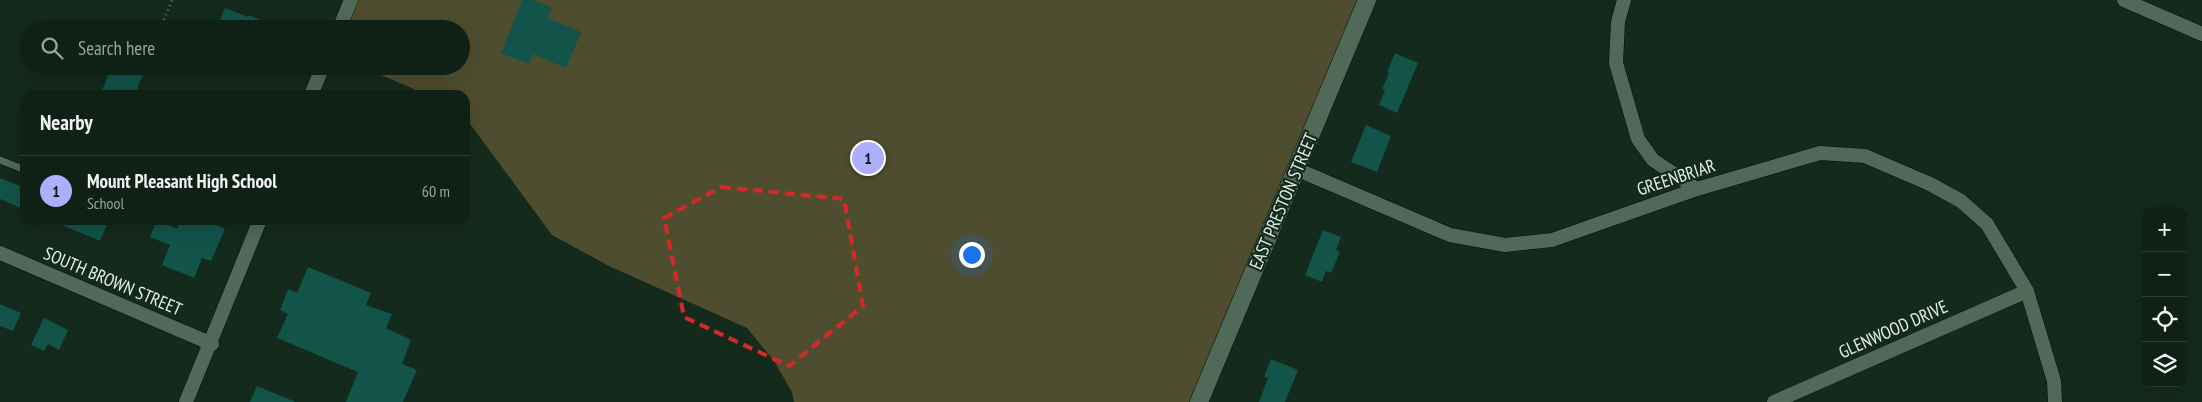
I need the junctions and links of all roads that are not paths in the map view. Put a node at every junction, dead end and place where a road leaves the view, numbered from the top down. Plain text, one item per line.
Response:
1 (351, 0) edge
2 (1367, 0) edge
3 (1624, 0) edge
4 (2124, 0) edge
5 (343, 20) edge
6 (2202, 34) edge
7 (319, 75) edge
8 (313, 90) edge
9 (0, 160) edge
10 (20, 168) edge
11 (1296, 169) junction
12 (1697, 189) junction
13 (258, 225) edge
14 (0, 253) edge
15 (2027, 291) junction
16 (212, 344) junction
17 (186, 402) edge
18 (1199, 402) edge
19 (1774, 402) edge
20 (2055, 402) edge

1 - 5 street
2 - 11 street, EAST PRESTON STREET
3 - 12 street
4 - 6 street
7 - 8 street
9 - 10 lane
11 - 12 street, GREENBRIAR
11 - 18 street, EAST PRESTON STREET
12 - 15 street, GREENBRIAR
13 - 16 street
14 - 16 street, SOUTH BROWN STREET
15 - 19 street, GLENWOOD DRIVE
15 - 20 street, GREENBRIAR
16 - 17 street

